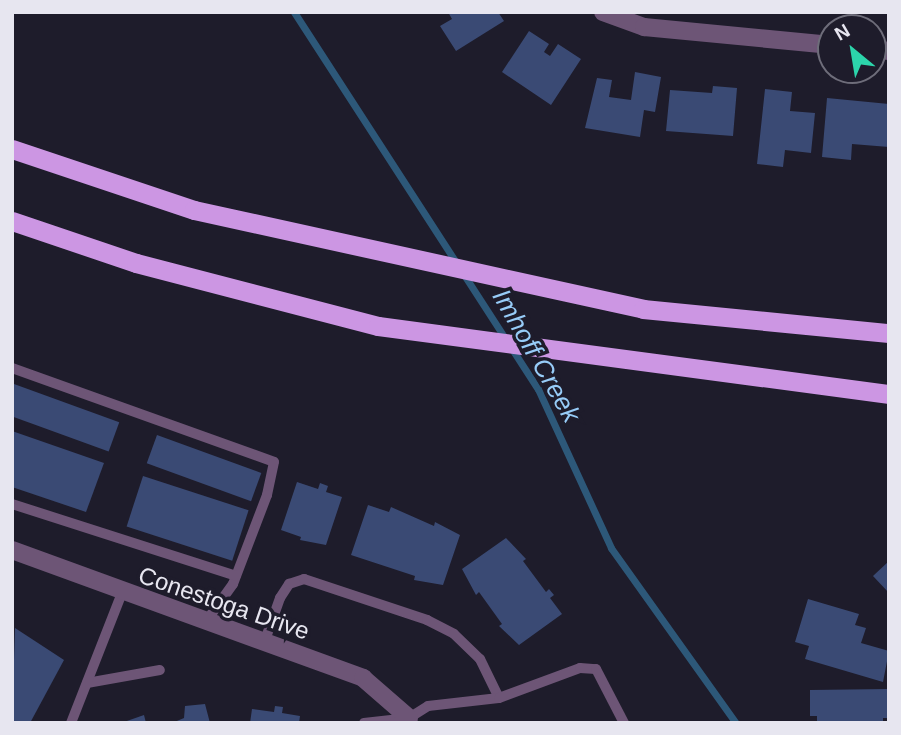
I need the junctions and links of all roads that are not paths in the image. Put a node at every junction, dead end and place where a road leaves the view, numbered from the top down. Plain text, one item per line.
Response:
1 (603, 12) edge
2 (817, 44) edge
3 (12, 149) edge
4 (12, 221) edge
5 (889, 334) edge
6 (12, 368) edge
7 (889, 394) edge
8 (12, 504) edge
9 (12, 550) edge
10 (236, 576) junction
11 (122, 593) junction
12 (205, 622) junction
13 (264, 643) junction
14 (160, 670) dead end
15 (87, 683) junction
16 (499, 698) junction
17 (409, 718) junction
18 (71, 723) edge
19 (364, 723) edge
20 (624, 723) edge

1 - 2 street
3 - 5 highway
4 - 7 highway
6 - 10 lane
8 - 10 lane
9 - 11 street, Conestoga Drive
10 - 12 lane
11 - 12 street, Conestoga Drive
11 - 15 lane
12 - 13 street, Conestoga Drive
13 - 16 lane
13 - 17 street, Conestoga Drive
14 - 15 lane
15 - 18 lane
16 - 17 lane
16 - 20 lane
17 - 19 lane

